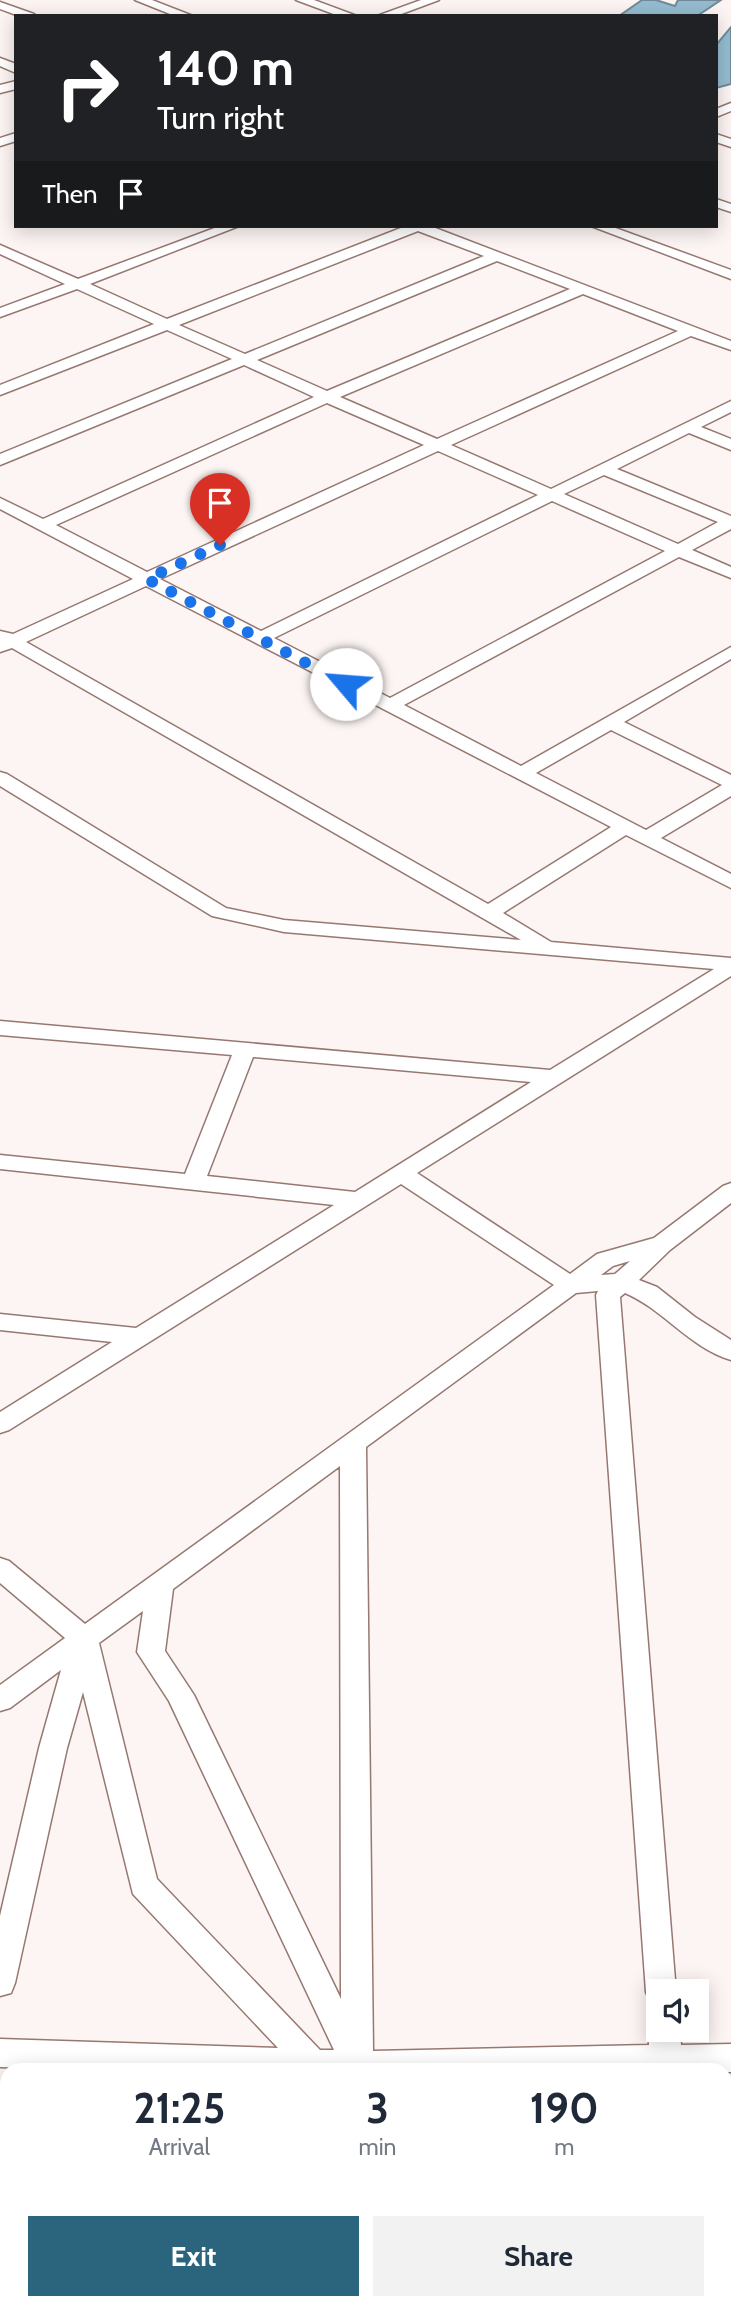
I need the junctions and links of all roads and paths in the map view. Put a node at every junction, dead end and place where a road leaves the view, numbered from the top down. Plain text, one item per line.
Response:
1 (141, 0) edge
2 (302, 0) edge
3 (433, 0) edge
4 (0, 5) edge
5 (25, 14) edge
6 (181, 14) edge
7 (345, 14) edge
8 (389, 14) edge
9 (227, 228) edge
10 (413, 228) edge
11 (423, 228) edge
12 (603, 228) edge
13 (0, 249) edge
14 (497, 256) junction
15 (731, 275) edge
16 (78, 285) junction
17 (583, 289) junction
18 (0, 313) edge
19 (171, 325) junction
20 (690, 331) junction
21 (731, 346) edge
22 (247, 360) junction
23 (0, 390) edge
24 (327, 397) junction
25 (731, 407) edge
26 (688, 427) junction
27 (731, 444) edge
28 (436, 445) junction
29 (0, 460) edge
30 (604, 469) junction
31 (551, 495) junction
32 (0, 503) edge
33 (731, 522) edge
34 (43, 525) junction
35 (679, 550) junction
36 (731, 573) edge
37 (147, 579) junction
38 (259, 639) junction
39 (4, 641) edge
40 (731, 652) edge
41 (389, 706) junction
42 (610, 722) junction
43 (521, 774) junction
44 (0, 778) edge
45 (731, 782) edge
46 (731, 788) edge
47 (625, 827) junction
48 (646, 838) junction
49 (731, 882) edge
50 (488, 913) junction
51 (548, 947) junction
52 (731, 965) edge
53 (0, 1028) edge
54 (246, 1048) junction
55 (551, 1077) junction
56 (0, 1162) edge
57 (402, 1174) junction
58 (194, 1181) junction
59 (731, 1191) edge
60 (360, 1200) junction
61 (662, 1244) junction
62 (621, 1282) junction
63 (570, 1285) junction
64 (0, 1322) edge
65 (142, 1337) junction
66 (731, 1351) edge
67 (0, 1424) edge
68 (353, 1443) junction
69 (0, 1568) edge
70 (160, 1583) junction
71 (84, 1639) junction
72 (0, 1700) edge
73 (660, 1979) edge
74 (0, 1983) edge
75 (0, 2053) edge
76 (666, 2054) edge
77 (731, 2058) edge
78 (226, 2063) edge
79 (313, 2063) edge
80 (355, 2063) edge
81 (357, 2063) edge
82 (467, 2063) edge

1 - 6 street
2 - 7 street
3 - 8 street
4 - 5 street
9 - 16 street
10 - 19 street
11 - 14 street
12 - 15 street
13 - 16 street
14 - 17 street
14 - 22 street
16 - 18 street
16 - 19 street
17 - 20 street
17 - 24 street
19 - 22 street
19 - 23 street
20 - 21 street
20 - 28 street
22 - 24 street
22 - 29 street
24 - 28 street
24 - 34 street
25 - 26 street
26 - 27 street
26 - 30 street
28 - 31 street
28 - 37 street
30 - 31 street
30 - 33 street
31 - 35 street
31 - 38 street
32 - 34 street
33 - 35 street
34 - 37 street
35 - 36 street
35 - 41 street
37 - 38 street
37 - 39 street
38 - 41 street
39 - 50 street
40 - 42 street
41 - 43 street
42 - 43 street
42 - 45 street
43 - 47 street
44 - 51 street
46 - 48 street
47 - 48 street
47 - 50 street
48 - 49 street
50 - 51 street
51 - 52 street
52 - 55 street
53 - 54 street
54 - 55 street
54 - 58 street
55 - 57 street
56 - 58 street
57 - 60 street
57 - 63 street
58 - 60 street
59 - 61 street
60 - 65 street
61 - 62 street
61 - 63 street
62 - 63 street
62 - 66 street
62 - 73 street
63 - 68 street
64 - 65 street
65 - 67 street
68 - 70 street
68 - 81 street
69 - 71 street
70 - 71 street
70 - 80 street
71 - 72 street
71 - 74 street
71 - 79 street
75 - 78 street
76 - 77 street
76 - 82 street

